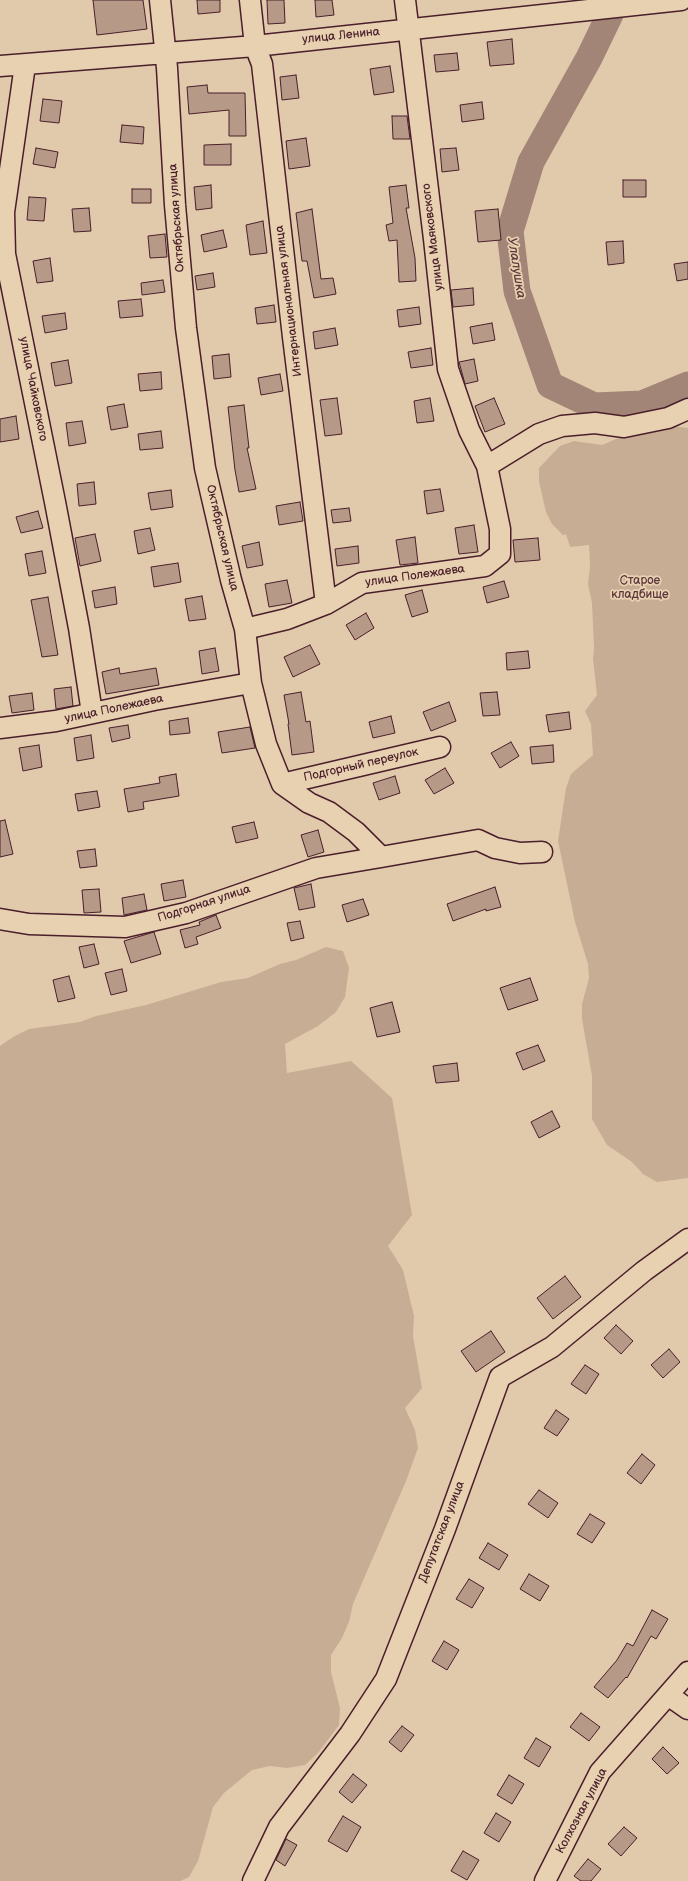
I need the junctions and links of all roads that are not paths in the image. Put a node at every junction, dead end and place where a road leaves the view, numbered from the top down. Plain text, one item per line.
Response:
1 (160, 0) edge
2 (250, 0) edge
3 (405, 0) edge
4 (681, 0) edge
5 (408, 29) junction
6 (255, 46) junction
7 (165, 52) junction
8 (24, 65) junction
9 (0, 66) edge
10 (7, 291) edge
11 (688, 409) edge
12 (487, 466) junction
13 (326, 604) junction
14 (245, 629) junction
15 (251, 683) junction
16 (92, 713) junction
17 (0, 728) edge
18 (440, 747) dead end
19 (282, 784) junction
20 (542, 852) dead end
21 (381, 857) junction
22 (0, 919) edge
23 (688, 1239) edge
24 (688, 1672) edge
25 (668, 1695) junction
26 (688, 1709) edge
27 (253, 1881) edge
28 (545, 1881) edge

1 - 7 street, Октябрьская улица
2 - 6 street, Интернациональная улица
3 - 5 street, улица Маяковского
4 - 5 street, улица Ленина
5 - 6 street, улица Ленина
5 - 12 street, улица Маяковского
6 - 7 street, улица Ленина
6 - 13 street, Интернациональная улица
7 - 8 street, улица Ленина
7 - 14 street, Октябрьская улица
8 - 9 street, улица Ленина
8 - 10 street, улица Чайковского
10 - 16 street, улица Чайковского
11 - 12 street
12 - 13 street, улица Полежаева
13 - 14 street, улица Полежаева
14 - 15 street, Октябрьская улица
15 - 16 street, улица Полежаева
15 - 19 street, Октябрьская улица
16 - 17 street, улица Полежаева
18 - 19 street, Подгорный переулок
19 - 21 street
20 - 21 street
21 - 22 street, Подгорная улица
23 - 27 street, Депутатская улица
24 - 25 street, Колхозная улица
25 - 26 street
25 - 28 street, Колхозная улица

